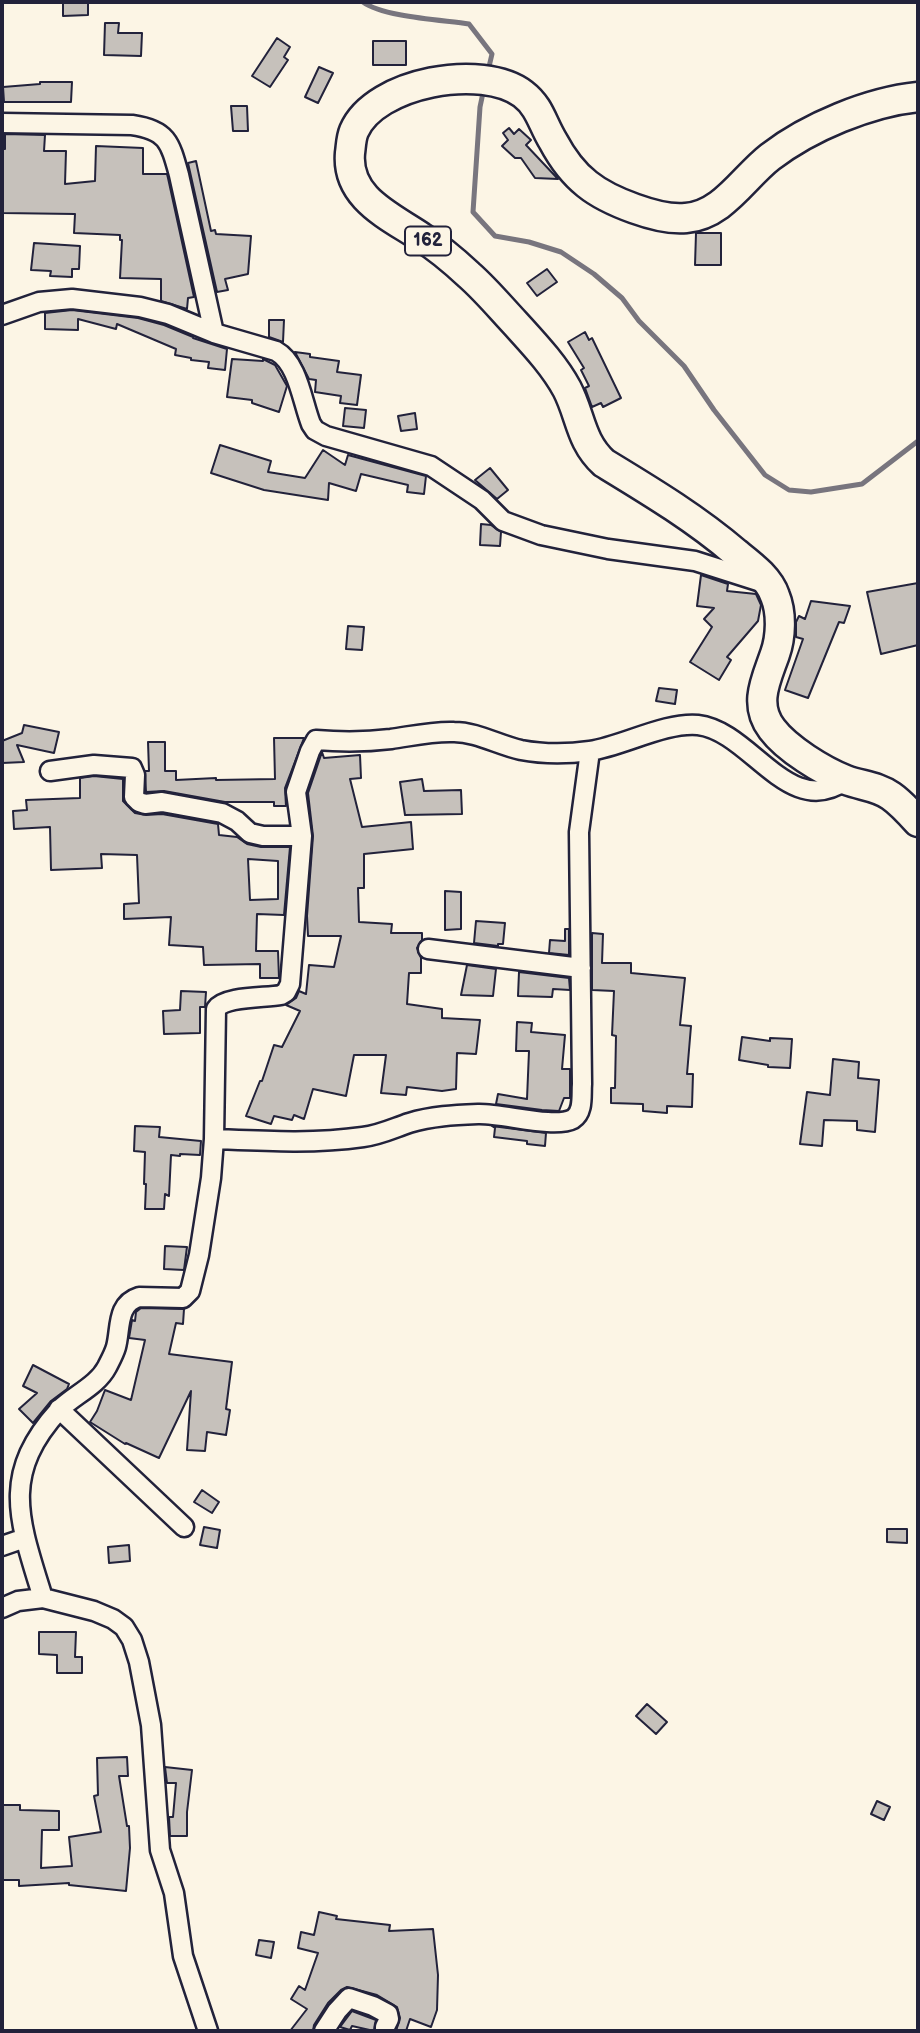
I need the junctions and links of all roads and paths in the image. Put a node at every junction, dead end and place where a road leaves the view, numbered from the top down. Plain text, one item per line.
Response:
1 (918, 97) edge
2 (2, 122) edge
3 (2, 315) edge
4 (214, 333) junction
5 (771, 585) junction
6 (590, 751) junction
7 (50, 771) dead end
8 (846, 780) junction
9 (918, 822) edge
10 (302, 836) junction
11 (428, 949) dead end
12 (581, 968) junction
13 (214, 1139) junction
14 (59, 1409) junction
15 (184, 1527) dead end
16 (25, 1538) junction
17 (2, 1546) edge
18 (43, 1598) junction
19 (2, 1608) edge
20 (208, 2031) edge
21 (324, 2031) edge
22 (385, 2031) edge

1 - 5 main road, 162
2 - 4 street
3 - 4 street
4 - 5 street
5 - 8 main road
6 - 8 street
6 - 10 street
6 - 12 street
7 - 10 street
8 - 9 main road
10 - 13 street
11 - 12 street
12 - 13 street
13 - 14 street
14 - 15 street
14 - 16 street
16 - 17 street
16 - 18 street
18 - 19 street
18 - 20 street
21 - 22 street

